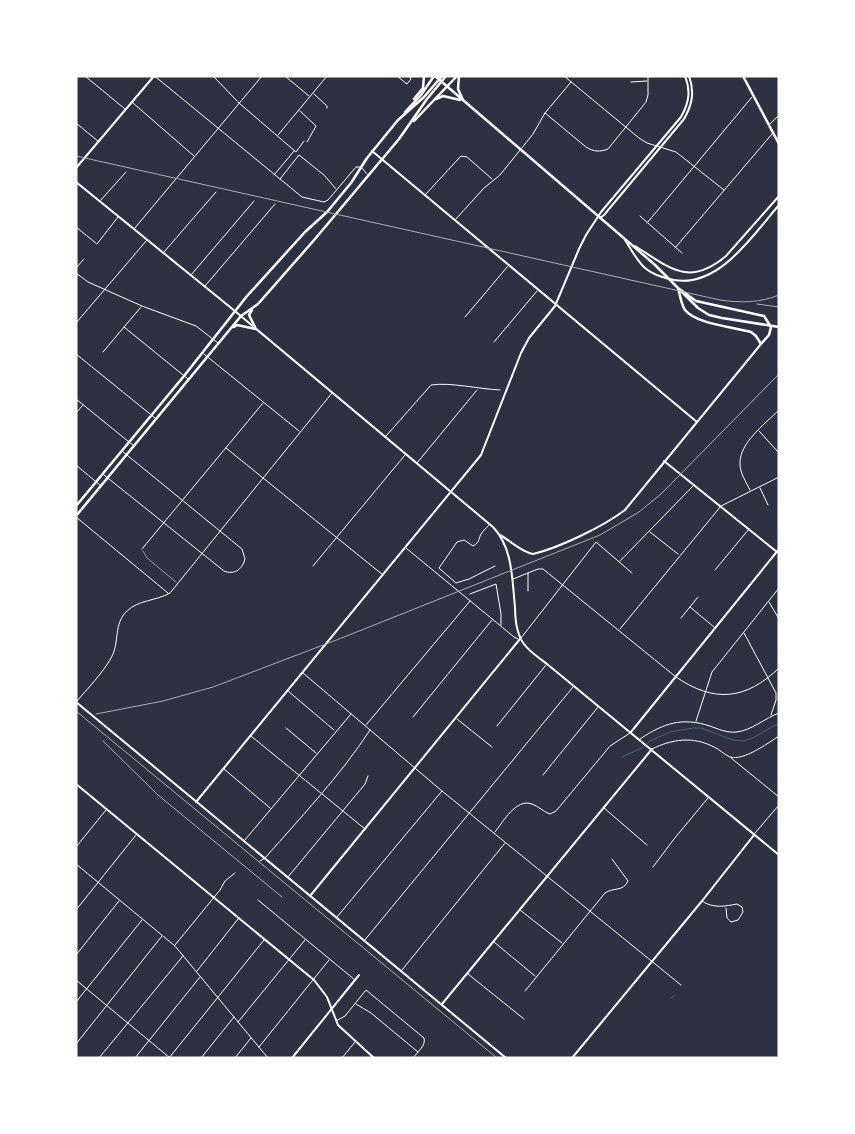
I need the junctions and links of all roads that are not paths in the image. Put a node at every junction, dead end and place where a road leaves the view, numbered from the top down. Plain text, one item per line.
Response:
1 (86, 76) edge
2 (213, 76) edge
3 (262, 76) edge
4 (284, 76) edge
5 (327, 76) edge
6 (398, 76) edge
7 (404, 76) edge
8 (409, 76) edge
9 (424, 76) edge
10 (442, 76) edge
11 (446, 76) edge
12 (458, 76) edge
13 (564, 76) edge
14 (648, 76) edge
15 (685, 76) edge
16 (689, 76) edge
17 (153, 77) edge
18 (435, 77) edge
19 (744, 77) edge
20 (400, 79) junction
21 (648, 81) junction
22 (571, 82) junction
23 (630, 82) dead end
24 (445, 86) junction
25 (313, 94) junction
26 (753, 96) junction
27 (310, 97) junction
28 (433, 101) junction
29 (464, 102) junction
30 (132, 103) junction
31 (239, 103) junction
32 (410, 106) junction
33 (327, 108) dead end
34 (126, 110) junction
35 (300, 111) junction
36 (545, 113) junction
37 (779, 115) edge
38 (398, 120) junction
39 (76, 123) edge
40 (769, 124) junction
41 (407, 127) junction
42 (626, 127) junction
43 (218, 129) junction
44 (773, 132) junction
45 (278, 136) junction
46 (99, 142) junction
47 (779, 144) edge
48 (657, 146) junction
49 (660, 147) junction
50 (520, 150) junction
51 (295, 151) junction
52 (372, 152) junction
53 (195, 156) junction
54 (382, 160) junction
55 (361, 167) junction
56 (695, 167) junction
57 (76, 168) edge
58 (126, 172) dead end
59 (368, 174) junction
60 (274, 175) junction
61 (280, 179) junction
62 (493, 180) junction
63 (76, 182) edge
64 (724, 190) junction
65 (336, 191) junction
66 (216, 192) dead end
67 (425, 195) junction
68 (779, 196) edge
69 (254, 201) dead end
70 (100, 202) junction
71 (275, 204) dead end
72 (779, 205) edge
73 (765, 213) junction
74 (640, 216) dead end
75 (769, 216) junction
76 (118, 217) junction
77 (599, 218) junction
78 (455, 220) junction
79 (648, 223) junction
80 (76, 227) edge
81 (134, 230) junction
82 (742, 239) junction
83 (147, 240) junction
84 (625, 240) junction
85 (746, 243) junction
86 (675, 248) junction
87 (164, 253) junction
88 (682, 253) dead end
89 (84, 260) dead end
90 (508, 266) junction
91 (76, 268) edge
92 (706, 269) junction
93 (76, 273) edge
94 (191, 275) junction
95 (709, 275) junction
96 (205, 286) junction
97 (678, 288) junction
98 (105, 290) junction
99 (538, 290) junction
100 (556, 304) junction
101 (142, 306) junction
102 (252, 309) junction
103 (235, 311) junction
104 (241, 316) junction
105 (465, 317) dead end
106 (76, 323) edge
107 (124, 327) junction
108 (779, 327) edge
109 (256, 328) junction
110 (231, 329) junction
111 (214, 339) junction
112 (494, 342) dead end
113 (219, 344) junction
114 (761, 344) junction
115 (103, 352) dead end
116 (203, 353) junction
117 (76, 354) edge
118 (208, 357) junction
119 (184, 376) junction
120 (189, 380) junction
121 (478, 389) junction
122 (500, 390) dead end
123 (332, 392) junction
124 (76, 399) edge
125 (263, 403) junction
126 (83, 405) junction
127 (779, 410) edge
128 (76, 413) edge
129 (151, 416) junction
130 (156, 419) junction
131 (697, 422) junction
132 (759, 430) junction
133 (300, 432) junction
134 (386, 437) junction
135 (129, 442) junction
136 (134, 447) junction
137 (226, 448) junction
138 (122, 451) junction
139 (779, 453) edge
140 (406, 454) junction
141 (127, 456) junction
142 (664, 460) junction
143 (417, 463) junction
144 (76, 465) edge
145 (103, 474) junction
146 (779, 477) edge
147 (108, 478) junction
148 (263, 478) junction
149 (96, 482) junction
150 (694, 484) junction
151 (101, 486) junction
152 (759, 487) junction
153 (451, 491) junction
154 (750, 491) junction
155 (182, 500) junction
156 (768, 505) dead end
157 (76, 506) edge
158 (721, 506) junction
159 (76, 517) edge
160 (163, 522) junction
161 (490, 524) junction
162 (749, 529) junction
163 (650, 531) junction
164 (220, 532) junction
165 (500, 535) junction
166 (337, 538) junction
167 (406, 548) junction
168 (142, 549) joint
169 (779, 549) edge
170 (777, 552) junction
171 (202, 554) junction
172 (680, 555) junction
173 (619, 562) junction
174 (313, 566) dead end
175 (495, 566) dead end
176 (715, 570) dead end
177 (528, 573) junction
178 (632, 573) dead end
179 (383, 575) junction
180 (512, 579) junction
181 (177, 583) junction
182 (564, 585) junction
183 (779, 588) edge
184 (528, 591) dead end
185 (168, 594) junction
186 (470, 594) dead end
187 (698, 597) dead end
188 (470, 601) junction
189 (768, 601) junction
190 (690, 607) junction
191 (681, 618) dead end
192 (493, 619) junction
193 (779, 619) edge
194 (501, 626) junction
195 (715, 628) junction
196 (619, 630) junction
197 (744, 632) junction
198 (520, 640) junction
199 (547, 664) junction
200 (779, 668) edge
201 (302, 672) junction
202 (676, 677) junction
203 (769, 678) junction
204 (573, 686) junction
205 (287, 691) junction
206 (704, 693) junction
207 (76, 702) edge
208 (598, 707) junction
209 (779, 712) edge
210 (351, 713) junction
211 (770, 716) junction
212 (413, 717) dead end
213 (456, 718) junction
214 (696, 721) junction
215 (366, 726) junction
216 (497, 726) dead end
217 (286, 728) dead end
218 (370, 729) junction
219 (335, 731) junction
220 (631, 733) junction
221 (251, 736) junction
222 (779, 736) edge
223 (639, 740) junction
224 (492, 747) dead end
225 (652, 749) junction
226 (317, 754) junction
227 (731, 757) junction
228 (223, 768) junction
229 (416, 768) junction
230 (300, 775) junction
231 (543, 775) dead end
232 (368, 776) dead end
233 (76, 784) edge
234 (442, 791) junction
235 (321, 793) junction
236 (709, 797) junction
237 (779, 797) edge
238 (196, 802) junction
239 (779, 805) edge
240 (270, 808) junction
241 (604, 808) junction
242 (106, 809) junction
243 (343, 811) junction
244 (470, 812) junction
245 (365, 829) junction
246 (495, 832) junction
247 (136, 834) junction
248 (754, 835) junction
249 (243, 841) junction
250 (506, 842) junction
251 (647, 845) dead end
252 (76, 847) edge
253 (779, 855) edge
254 (265, 858) junction
255 (612, 859) dead end
256 (260, 861) dead end
257 (76, 865) edge
258 (653, 867) dead end
259 (235, 873) dead end
260 (547, 876) junction
261 (288, 878) junction
262 (98, 882) junction
263 (310, 896) junction
264 (214, 898) junction
265 (258, 900) dead end
266 (120, 901) junction
267 (702, 901) junction
268 (726, 908) junction
269 (520, 909) junction
270 (76, 910) edge
271 (590, 911) junction
272 (336, 918) junction
273 (142, 919) junction
274 (238, 919) junction
275 (163, 936) junction
276 (264, 940) junction
277 (305, 940) junction
278 (364, 941) junction
279 (493, 941) junction
280 (563, 944) junction
281 (175, 946) junction
282 (377, 952) junction
283 (76, 956) edge
284 (183, 956) junction
285 (374, 956) dead end
286 (289, 960) junction
287 (330, 960) junction
288 (652, 962) junction
289 (401, 971) junction
290 (196, 972) junction
291 (467, 973) junction
292 (359, 975) dead end
293 (200, 977) junction
294 (536, 977) junction
295 (76, 980) edge
296 (314, 980) junction
297 (354, 980) junction
298 (680, 985) dead end
299 (87, 988) junction
300 (525, 991) dead end
301 (218, 997) junction
302 (76, 1002) edge
303 (356, 1004) junction
304 (442, 1005) junction
305 (107, 1006) junction
306 (331, 1009) junction
307 (234, 1017) junction
308 (524, 1020) dead end
309 (336, 1021) junction
310 (128, 1022) junction
311 (238, 1022) junction
312 (251, 1037) junction
313 (149, 1040) junction
314 (355, 1042) junction
315 (76, 1044) edge
316 (259, 1047) junction
317 (418, 1052) junction
318 (99, 1058) edge
319 (135, 1058) edge
320 (169, 1058) edge
321 (201, 1058) edge
322 (234, 1058) edge
323 (268, 1058) edge
324 (292, 1058) edge
325 (342, 1058) edge
326 (374, 1058) edge
327 (413, 1058) edge
328 (506, 1058) edge
329 (572, 1058) edge

1 - 34 street
2 - 31 street
3 - 31 street
4 - 27 street
5 - 25 street
6 - 20 street
7 - 20 street
8 - 20 street
9 - 32 main road
10 - 38 main road
11 - 41 main road
12 - 24 main road
12 - 29 main road
13 - 22 street
14 - 21 street
15 - 48 street
16 - 49 street
17 - 30 street
17 - 43 street
18 - 24 main road
18 - 32 main road
19 - 26 main road
21 - 23 street
21 - 42 street
22 - 36 street
22 - 42 street
24 - 28 main road
24 - 29 main road
25 - 27 street
25 - 33 street
26 - 40 main road
26 - 56 street
27 - 35 street
28 - 29 main road
28 - 41 main road
29 - 50 main road
30 - 34 street
30 - 53 street
31 - 43 street
31 - 45 street
32 - 38 main road
34 - 46 street
35 - 45 street
35 - 51 street
36 - 42 street
36 - 50 street
37 - 40 street
38 - 52 main road
39 - 46 street
40 - 44 main road
41 - 54 main road
42 - 48 street
43 - 53 street
43 - 60 street
44 - 47 main road
44 - 64 street
45 - 51 street
46 - 57 street
48 - 49 street
48 - 77 street
49 - 56 street
49 - 77 street
50 - 62 street
50 - 77 main road
51 - 60 street
52 - 54 street
52 - 55 main road
53 - 81 street
54 - 59 main road
54 - 67 street
55 - 59 street
55 - 65 street
55 - 103 main road
56 - 64 street
56 - 79 street
58 - 70 street
59 - 102 main road
60 - 61 street
61 - 65 street
61 - 65 street
62 - 67 street
62 - 78 street
63 - 70 street
64 - 86 street
66 - 87 street
67 - 78 street
68 - 73 street
69 - 94 street
70 - 76 street
71 - 96 street
72 - 75 street
73 - 75 street
73 - 82 street
74 - 79 street
75 - 85 street
76 - 80 street
76 - 81 street
77 - 84 main road
77 - 100 street
78 - 90 street
79 - 86 street
81 - 83 street
82 - 85 street
82 - 92 street
83 - 87 street
83 - 98 street
84 - 92 street
84 - 95 street
84 - 97 main road
85 - 95 street
86 - 88 street
87 - 94 street
89 - 91 street
90 - 99 street
90 - 105 street
92 - 95 street
93 - 98 street
94 - 96 street
96 - 103 street
97 - 108 main road
97 - 114 main road
97 - 114 main road
98 - 101 street
98 - 106 street
99 - 100 street
99 - 112 street
100 - 131 street
100 - 153 street
101 - 107 street
101 - 111 street
102 - 104 main road
102 - 109 main road
103 - 104 street
103 - 111 main road
104 - 109 street
104 - 110 main road
107 - 115 street
107 - 119 street
109 - 110 main road
109 - 123 street
110 - 113 main road
111 - 113 street
111 - 116 main road
113 - 118 main road
114 - 131 street
116 - 118 street
116 - 119 main road
117 - 129 street
118 - 120 main road
118 - 125 street
119 - 120 street
119 - 129 main road
120 - 130 main road
121 - 122 street
121 - 134 street
121 - 143 street
123 - 133 street
123 - 134 street
124 - 126 street
125 - 133 street
125 - 137 street
126 - 128 street
126 - 135 street
127 - 132 street
129 - 130 street
129 - 135 main road
130 - 136 main road
131 - 142 street
132 - 139 street
132 - 154 street
133 - 148 street
134 - 140 street
135 - 136 street
135 - 138 main road
136 - 141 main road
137 - 148 street
137 - 155 street
138 - 141 street
138 - 145 main road
140 - 143 street
140 - 166 street
141 - 147 main road
141 - 155 street
142 - 150 street
142 - 165 street
143 - 153 street
144 - 149 street
145 - 147 street
145 - 149 main road
146 - 152 street
147 - 151 main road
147 - 160 street
148 - 164 street
148 - 166 street
149 - 151 street
149 - 157 main road
150 - 158 street
150 - 163 street
151 - 159 main road
152 - 154 street
152 - 156 street
153 - 161 street
153 - 167 street
154 - 158 street
155 - 160 street
155 - 164 street
158 - 162 street
158 - 172 street
159 - 185 street
160 - 168 street
160 - 171 street
161 - 165 street
161 - 175 street
162 - 170 street
162 - 176 street
163 - 172 street
163 - 173 street
164 - 171 street
164 - 171 street
165 - 180 street
166 - 174 street
166 - 179 street
167 - 179 street
167 - 188 street
168 - 181 lane
169 - 170 street
170 - 195 street
171 - 181 street
172 - 196 street
173 - 178 street
173 - 182 street
177 - 180 street
177 - 182 street
177 - 184 street
179 - 201 street
180 - 198 street
181 - 185 street
182 - 196 street
182 - 198 street
183 - 189 street
185 - 207 street
186 - 194 street
187 - 190 street
188 - 192 street
188 - 215 street
189 - 193 street
189 - 197 street
190 - 191 street
190 - 195 street
192 - 194 street
192 - 212 street
194 - 198 street
195 - 202 street
196 - 202 street
197 - 203 street
197 - 206 street
198 - 199 street
198 - 213 street
199 - 204 street
199 - 216 street
200 - 203 street
201 - 205 street
201 - 210 street
202 - 206 street
202 - 220 street
203 - 206 street
203 - 211 street
204 - 208 street
204 - 244 street
205 - 219 street
205 - 221 street
206 - 214 street
207 - 238 street
208 - 220 street
208 - 231 street
209 - 211 street
210 - 215 street
210 - 219 street
211 - 214 street
213 - 224 street
213 - 229 street
214 - 223 street
215 - 218 street
217 - 226 street
218 - 229 street
218 - 235 street
219 - 226 street
220 - 223 street
220 - 246 street
221 - 228 street
221 - 230 street
222 - 227 street
223 - 225 street
225 - 227 street
225 - 236 street
225 - 241 street
226 - 230 street
227 - 237 street
228 - 238 street
228 - 240 street
229 - 234 street
229 - 245 street
230 - 235 street
230 - 240 street
232 - 243 street
233 - 242 street
234 - 244 street
234 - 272 street
235 - 243 street
235 - 254 street
236 - 248 street
236 - 258 street
238 - 249 street
239 - 248 street
240 - 249 street
241 - 251 street
241 - 260 street
242 - 247 street
242 - 252 street
243 - 245 street
243 - 261 street
244 - 246 street
244 - 278 street
245 - 263 street
246 - 250 street
247 - 262 street
247 - 264 street
248 - 253 street
248 - 267 street
249 - 254 street
250 - 260 street
250 - 289 street
254 - 256 street
254 - 261 street
255 - 271 street
257 - 262 street
259 - 264 street
260 - 269 street
260 - 271 street
261 - 263 street
262 - 266 street
262 - 270 street
263 - 272 street
264 - 274 street
264 - 281 street
265 - 277 street
266 - 273 street
266 - 283 street
267 - 268 street
267 - 288 street
268 - 268 street
269 - 279 street
269 - 280 street
271 - 280 street
271 - 288 street
272 - 278 street
273 - 275 street
273 - 299 street
274 - 276 street
274 - 290 street
275 - 281 street
275 - 305 street
276 - 286 street
276 - 301 street
277 - 286 street
277 - 287 street
278 - 282 street
279 - 291 street
279 - 294 street
280 - 294 street
281 - 284 street
282 - 285 street
282 - 289 street
284 - 290 street
284 - 310 street
286 - 296 street
286 - 311 street
287 - 296 street
287 - 297 street
288 - 298 street
288 - 329 street
289 - 304 street
290 - 293 street
291 - 304 street
291 - 308 street
292 - 297 street
293 - 301 street
293 - 313 street
294 - 300 street
295 - 299 street
296 - 306 street
296 - 316 street
297 - 306 street
299 - 302 street
299 - 305 street
301 - 307 street
301 - 320 street
303 - 309 street
303 - 317 street
303 - 317 street
304 - 328 street
305 - 310 street
305 - 315 street
306 - 309 street
306 - 324 street
307 - 311 street
307 - 321 street
309 - 314 street
310 - 313 street
310 - 318 street
311 - 312 street
312 - 316 street
312 - 322 street
313 - 319 street
313 - 320 street
314 - 325 street
314 - 326 street
316 - 323 street
317 - 327 street

